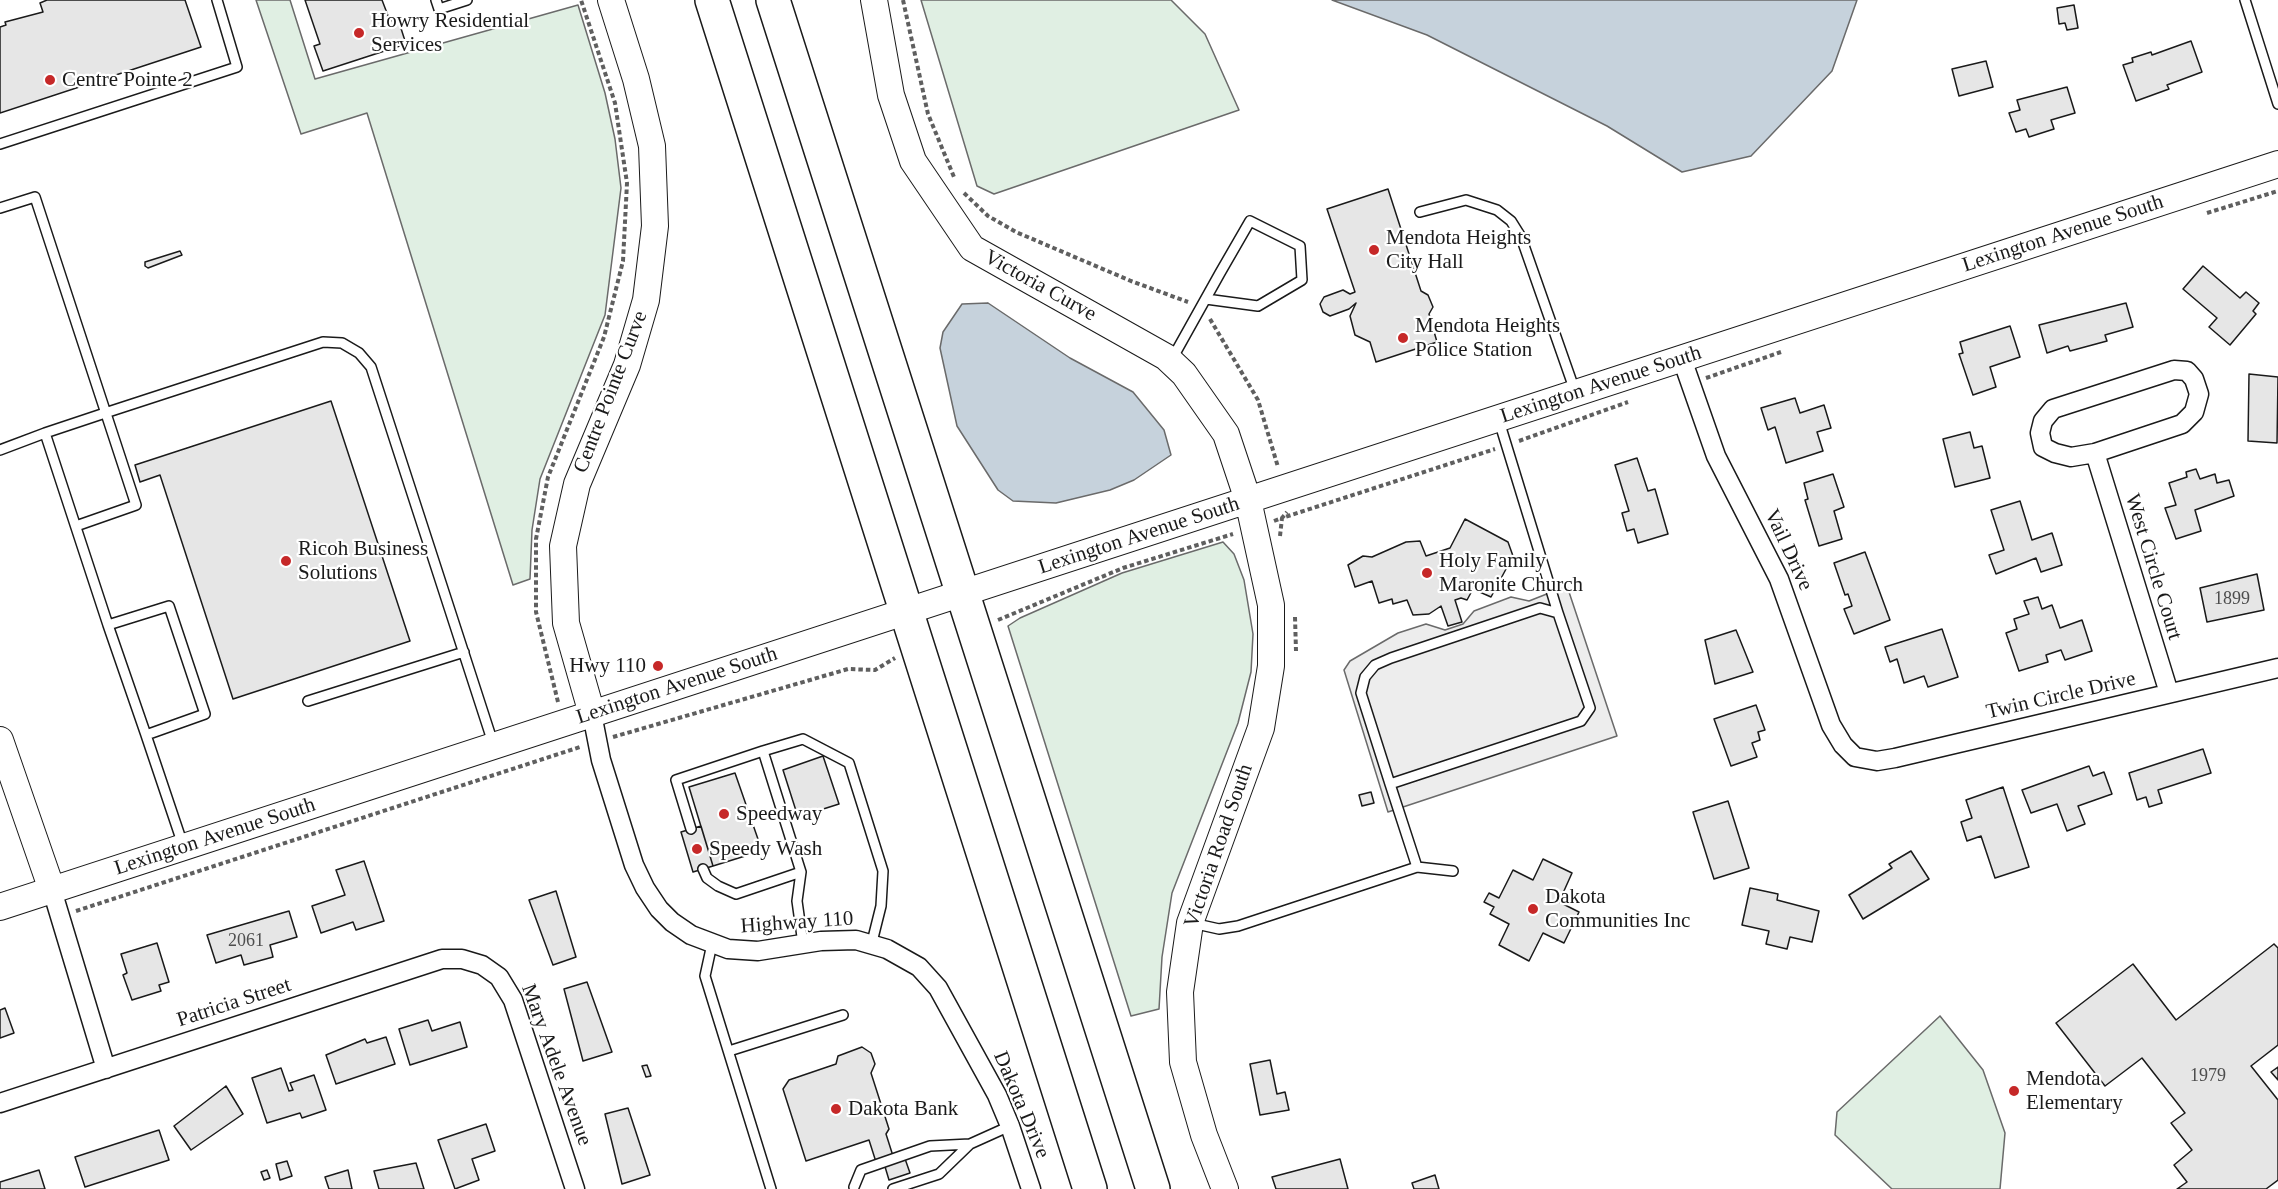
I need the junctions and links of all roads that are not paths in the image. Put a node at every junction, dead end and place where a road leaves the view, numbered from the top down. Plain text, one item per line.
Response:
1 (217, 0) edge
2 (436, 0) edge
3 (467, 0) edge
4 (611, 0) edge
5 (712, 0) edge
6 (773, 0) edge
7 (874, 0) edge
8 (2245, 0) edge
9 (2278, 104) edge
10 (0, 144) edge
11 (2278, 164) edge
12 (0, 208) edge
13 (1420, 212) dead end
14 (1206, 299) junction
15 (1171, 362) junction
16 (1686, 370) junction
17 (1576, 394) junction
18 (105, 412) junction
19 (1498, 419) junction
20 (45, 433) junction
21 (0, 450) edge
22 (2095, 453) junction
23 (1248, 501) junction
24 (76, 526) junction
25 (963, 594) junction
26 (907, 612) junction
27 (1558, 614) junction
28 (108, 625) junction
29 (464, 652) junction
30 (2278, 668) edge
31 (2169, 693) junction
32 (308, 701) dead end
33 (592, 714) junction
34 (146, 735) junction
35 (0, 740) edge
36 (494, 746) junction
37 (763, 751) junction
38 (1855, 757) joint
39 (1390, 784) junction
40 (691, 829) dead end
41 (184, 847) junction
42 (1417, 867) junction
43 (704, 868) dead end
44 (1453, 871) dead end
45 (801, 872) junction
46 (52, 890) junction
47 (0, 907) edge
48 (1190, 923) junction
49 (872, 942) junction
50 (712, 944) junction
51 (803, 944) junction
52 (482, 965) joint
53 (843, 1015) dead end
54 (968, 1039) joint
55 (729, 1051) junction
56 (106, 1069) junction
57 (0, 1103) edge
58 (1011, 1126) junction
59 (970, 1144) junction
60 (853, 1188) edge
61 (575, 1189) edge
62 (771, 1189) edge
63 (893, 1189) edge
64 (1031, 1189) edge
65 (1090, 1189) edge
66 (1153, 1189) edge
67 (1225, 1189) edge

1 - 10 lane
2 - 3 lane
4 - 33 street, Centre Pointe Curve
5 - 26 highway
6 - 25 highway
7 - 15 street, Victoria Curve
8 - 9 lane
11 - 16 street, Lexington Avenue South
12 - 18 lane
13 - 17 lane
14 - 14 lane
14 - 15 lane
15 - 23 street, Victoria Curve
16 - 17 street, Lexington Avenue South
16 - 38 street, Vail Drive
17 - 19 street, Lexington Avenue South
18 - 20 lane
18 - 24 lane
18 - 29 lane
19 - 23 street, Lexington Avenue South
19 - 27 lane
20 - 21 lane
20 - 24 lane
22 - 22 street
22 - 31 street, West Circle Court
23 - 25 street, Lexington Avenue South
23 - 48 street, Victoria Road South
24 - 28 lane
25 - 26 street, Lexington Avenue South
25 - 66 highway
26 - 33 street, Lexington Avenue South
26 - 65 highway
27 - 39 lane
27 - 39 lane
28 - 34 lane
28 - 34 lane
29 - 32 lane
29 - 36 lane
30 - 31 street, Twin Circle Drive
31 - 38 street, Twin Circle Drive
33 - 36 street, Lexington Avenue South
33 - 50 street, Highway 110
34 - 41 lane
35 - 46 street
36 - 41 street, Lexington Avenue South
37 - 40 lane
37 - 45 lane
37 - 49 lane
39 - 42 lane
41 - 46 street, Lexington Avenue South
42 - 44 lane
42 - 48 lane
43 - 45 lane
45 - 51 lane
46 - 47 street, Lexington Avenue South
46 - 56 street
48 - 67 street, Victoria Road South
49 - 51 street, Highway 110
49 - 54 street, Highway 110
50 - 51 street, Highway 110
50 - 55 lane
52 - 56 street, Patricia Street
52 - 61 street, Mary Adele Avenue
53 - 55 lane
54 - 58 street, Dakota Drive
55 - 62 lane
56 - 57 street, Patricia Street
58 - 59 lane
58 - 64 street, Dakota Drive
59 - 60 lane
59 - 63 lane

